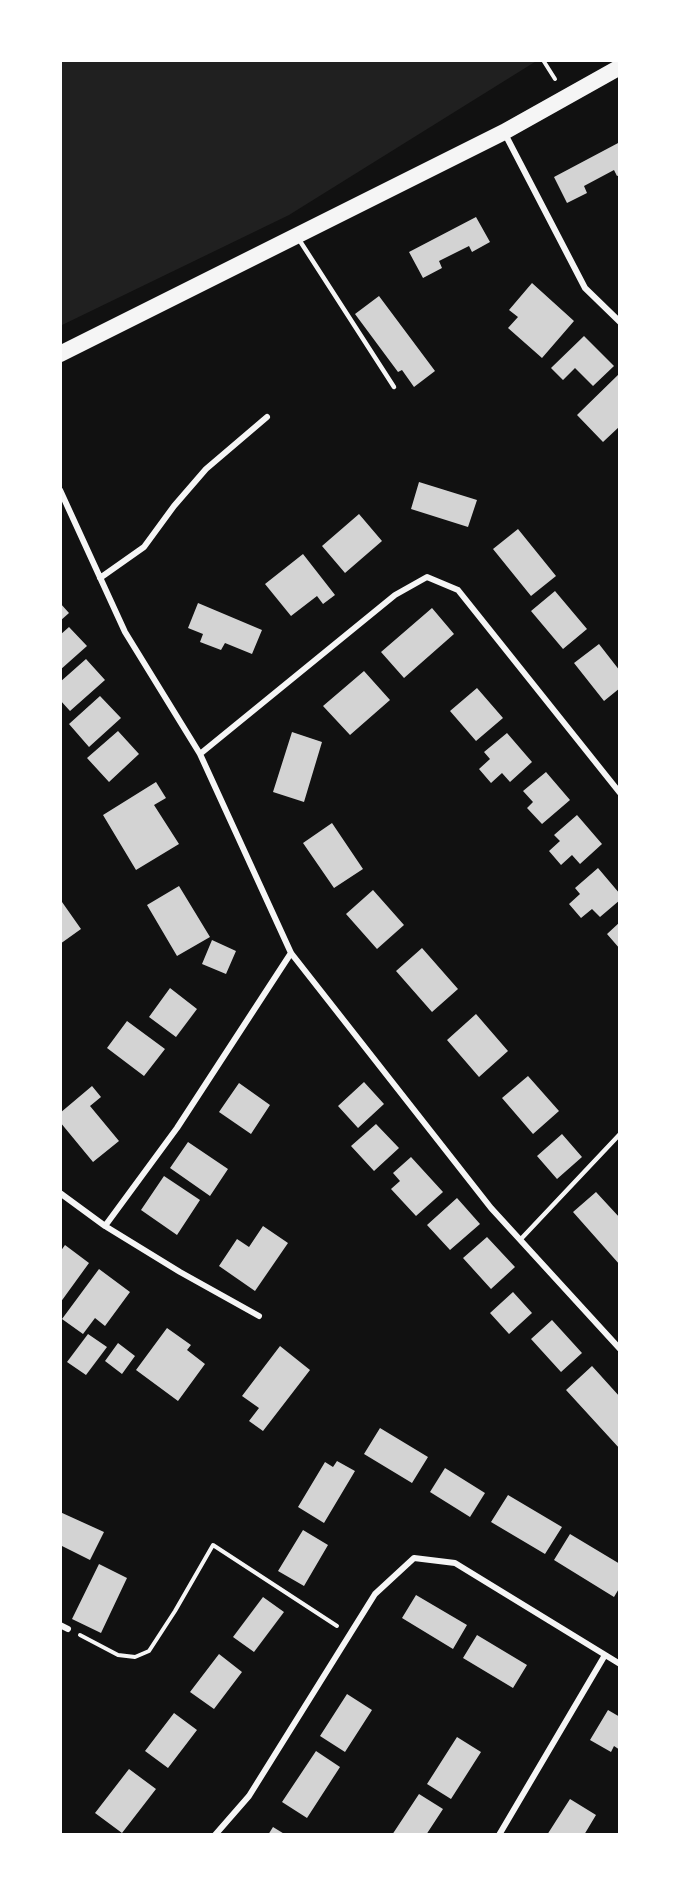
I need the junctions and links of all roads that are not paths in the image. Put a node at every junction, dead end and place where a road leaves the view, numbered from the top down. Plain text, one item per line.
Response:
1 (620, 67) edge
2 (504, 132) junction
3 (296, 236) junction
4 (620, 322) edge
5 (60, 354) edge
6 (394, 387) dead end
7 (267, 417) dead end
8 (60, 490) edge
9 (100, 578) junction
10 (200, 754) junction
11 (620, 794) edge
12 (291, 953) junction
13 (620, 1134) edge
14 (60, 1193) edge
15 (105, 1226) junction
16 (520, 1240) junction
17 (259, 1316) dead end
18 (620, 1349) edge
19 (60, 1625) edge
20 (68, 1629) road end
21 (605, 1655) junction
22 (620, 1664) edge
23 (215, 1835) edge
24 (499, 1835) edge

1 - 2 highway
2 - 3 highway
2 - 4 street
3 - 5 highway
3 - 6 lane
7 - 9 street
8 - 9 street
9 - 10 street
10 - 11 street
10 - 12 street
12 - 15 street
12 - 16 street
13 - 16 lane
14 - 15 street
15 - 17 street
16 - 18 street
19 - 20 street
21 - 22 street
21 - 23 street
21 - 24 street

